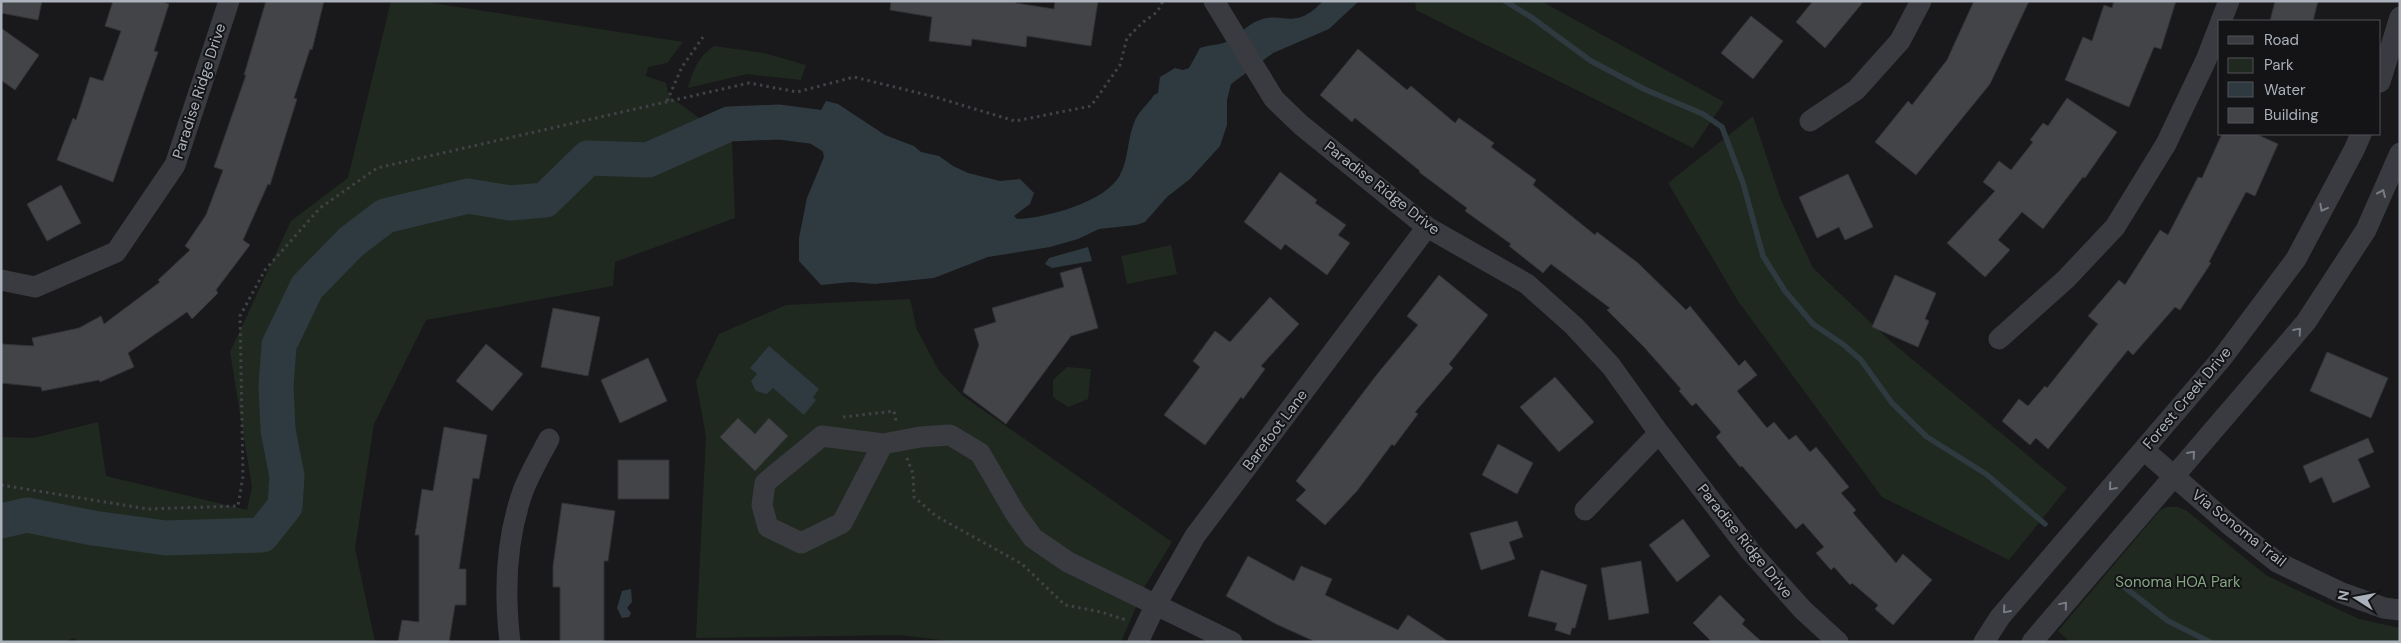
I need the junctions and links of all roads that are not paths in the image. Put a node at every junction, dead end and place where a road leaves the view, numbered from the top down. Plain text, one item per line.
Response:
1 (229, 1) edge
2 (1921, 1) edge
3 (2229, 1) edge
4 (1215, 2) edge
5 (2400, 17) edge
6 (2221, 20) edge
7 (2218, 28) edge
8 (2381, 79) edge
9 (1810, 121) dead end
10 (2361, 135) edge
11 (2400, 153) edge
12 (1427, 227) junction
13 (1, 280) edge
14 (1999, 339) dead end
15 (1659, 433) junction
16 (548, 440) dead end
17 (892, 442) junction
18 (2144, 450) junction
19 (2174, 476) junction
20 (1585, 510) dead end
21 (1155, 606) junction
22 (2400, 610) edge
23 (510, 642) edge
24 (1138, 642) edge
25 (1232, 642) edge
26 (1838, 642) edge
27 (1984, 642) edge
28 (2032, 642) edge

1 - 13 street, Paradise Ridge Drive
2 - 9 street
3 - 6 street
4 - 12 street, Paradise Ridge Drive
5 - 8 street
7 - 14 street
10 -> 18 street, Forest Creek Drive
19 -> 11 street
12 - 15 street, Paradise Ridge Drive
12 - 21 street, Barefoot Lane
15 - 20 street
15 - 26 street, Paradise Ridge Drive
16 - 23 street
17 - 17 street
17 - 21 street
18 - 19 street, Via Sonoma Trail
18 -> 27 street, Forest Creek Drive
19 - 22 street, Via Sonoma Trail
28 -> 19 street
21 - 24 street, Barefoot Lane
21 - 25 street

